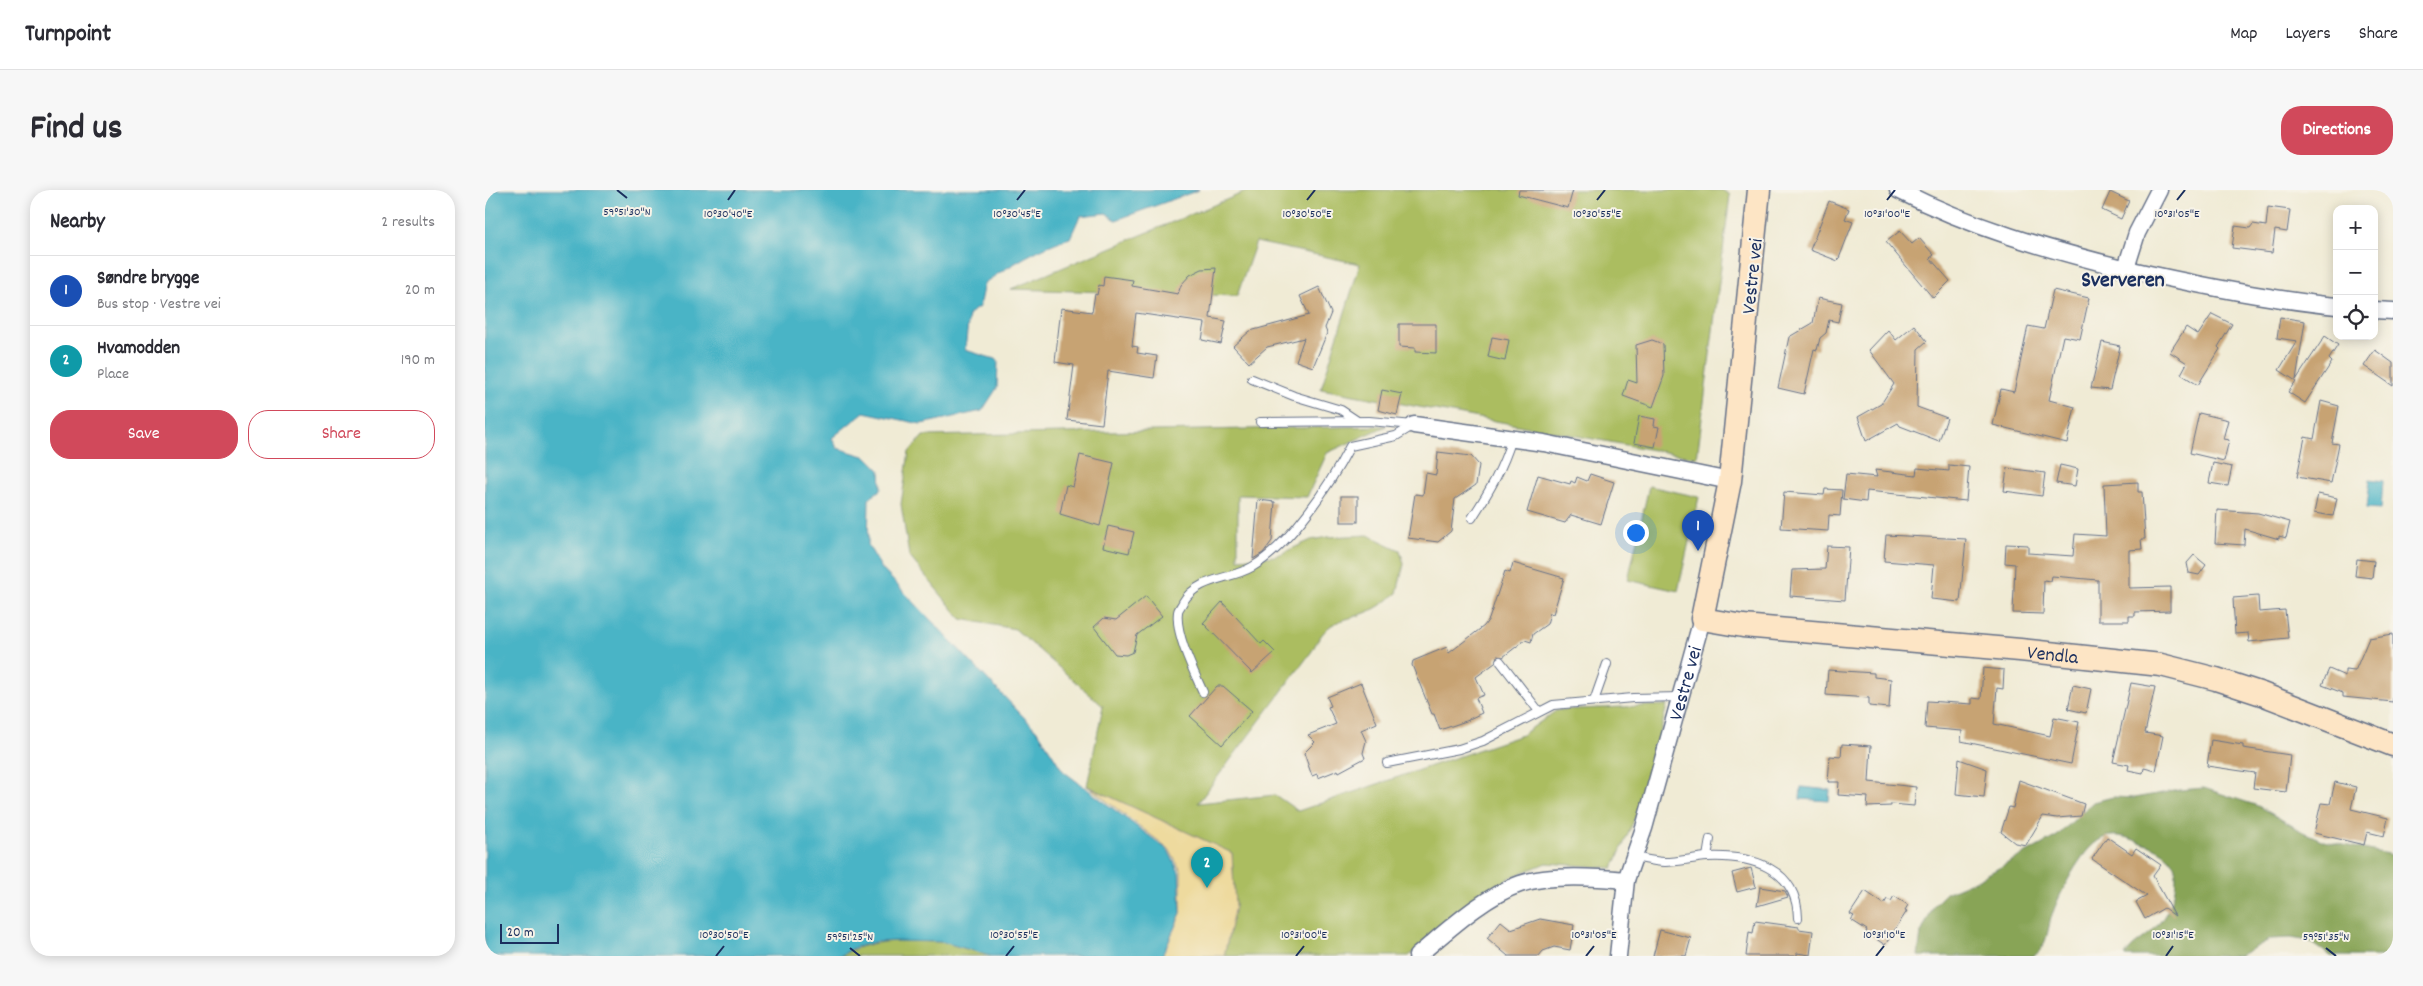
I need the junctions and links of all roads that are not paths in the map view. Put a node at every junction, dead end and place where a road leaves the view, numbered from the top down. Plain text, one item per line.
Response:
1 (1759, 190) edge
2 (1898, 190) edge
3 (2159, 190) edge
4 (2126, 268) junction
5 (2333, 306) edge
6 (2378, 310) edge
7 (2393, 311) edge
8 (1252, 379) dead end
9 (1356, 420) junction
10 (1260, 422) dead end
11 (1414, 425) junction
12 (1512, 438) junction
13 (1729, 480) junction
14 (1472, 518) dead end
15 (1702, 619) junction
16 (1500, 661) dead end
17 (1607, 664) dead end
18 (1203, 692) dead end
19 (1680, 697) junction
20 (1594, 701) junction
21 (1538, 710) junction
22 (2393, 744) edge
23 (1387, 763) dead end
24 (1710, 839) dead end
25 (1634, 857) junction
26 (1707, 858) junction
27 (1626, 880) junction
28 (1798, 918) dead end
29 (1417, 956) edge
30 (1618, 956) edge

1 - 13 street, Vestre vei
2 - 4 street
3 - 4 street
4 - 5 street
6 - 7 street
8 - 9 lane
9 - 10 lane
9 - 11 lane
11 - 12 street
11 - 18 lane
12 - 13 street
12 - 14 lane
13 - 15 street, Vestre vei
15 - 19 street, Vestre vei
15 - 22 street, Vendla
16 - 21 lane
17 - 20 lane
19 - 20 lane
19 - 25 street, Vestre vei
20 - 21 lane
21 - 23 lane
24 - 26 lane
25 - 26 lane
25 - 27 street, Vestre vei
26 - 28 lane
27 - 29 street
27 - 30 street, Vestre vei

